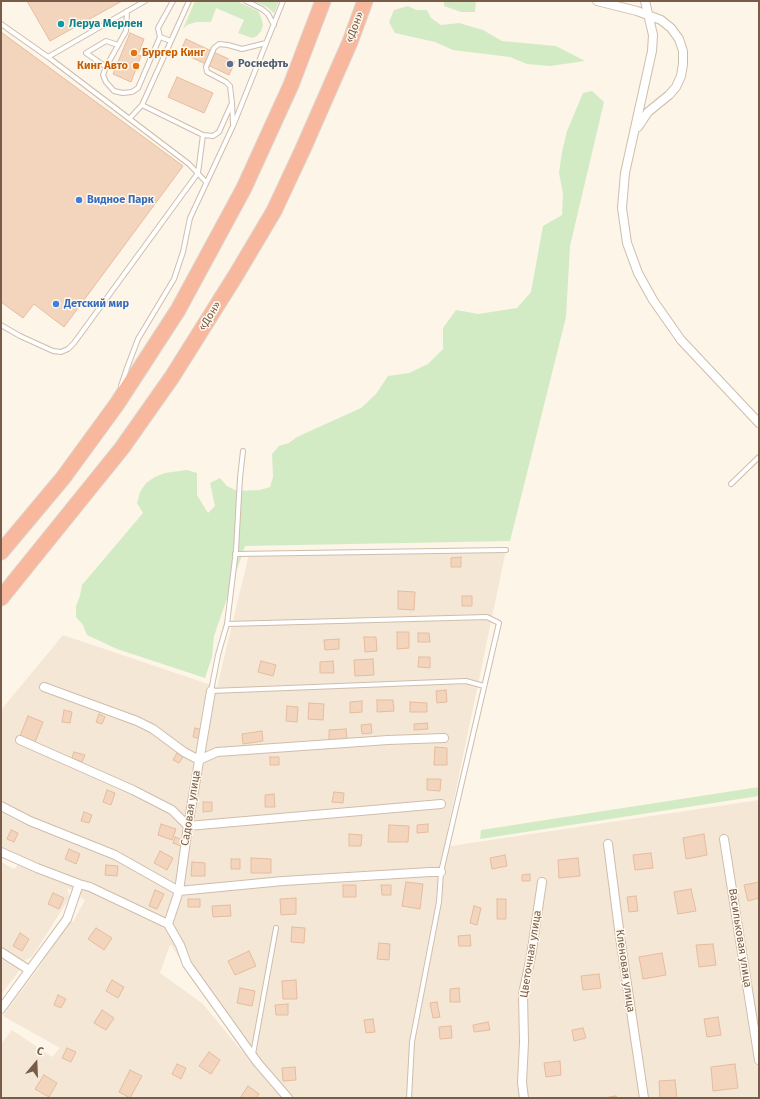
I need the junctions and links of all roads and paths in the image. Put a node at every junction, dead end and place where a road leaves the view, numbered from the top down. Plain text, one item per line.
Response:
1 (145, 1) edge
2 (173, 1) edge
3 (189, 1) edge
4 (246, 1) edge
5 (283, 1) edge
6 (323, 1) edge
7 (365, 1) edge
8 (596, 1) edge
9 (645, 1) edge
10 (127, 11) junction
11 (649, 16) junction
12 (1, 24) edge
13 (274, 25) junction
14 (160, 37) junction
15 (171, 41) junction
16 (266, 43) junction
17 (118, 45) junction
18 (48, 57) junction
19 (106, 68) junction
20 (232, 103) junction
21 (142, 105) junction
22 (130, 118) junction
23 (233, 126) junction
24 (634, 134) junction
25 (203, 135) junction
26 (198, 173) junction
27 (206, 182) junction
28 (1, 325) edge
29 (117, 404) junction
30 (759, 423) edge
31 (244, 451) dead end
32 (759, 457) edge
33 (731, 484) dead end
34 (506, 550) dead end
35 (1, 552) edge
36 (235, 554) junction
37 (1, 598) edge
38 (227, 624) junction
39 (484, 686) junction
40 (44, 687) dead end
41 (211, 691) junction
42 (444, 738) dead end
43 (20, 740) dead end
44 (199, 760) junction
45 (441, 804) dead end
46 (1, 806) edge
47 (188, 826) junction
48 (724, 839) dead end
49 (608, 844) dead end
50 (1, 852) edge
51 (441, 872) junction
52 (542, 882) dead end
53 (79, 884) junction
54 (179, 891) junction
55 (168, 924) junction
56 (276, 928) dead end
57 (1, 952) edge
58 (29, 970) junction
59 (1, 1009) edge
60 (252, 1056) junction
61 (759, 1060) edge
62 (288, 1098) edge
63 (409, 1098) edge
64 (524, 1098) edge
65 (644, 1098) edge

1 - 10 lane
2 - 14 lane
3 - 15 lane
4 - 13 lane
5 - 13 lane
6 - 29 highway
7 - 37 highway, «Дон»
8 - 11 street
9 - 11 street
10 - 17 lane
10 - 18 lane
11 - 24 street
11 - 24 street
12 - 18 lane
13 - 16 lane
14 - 15 lane
14 - 19 lane
15 - 21 lane
16 - 20 lane
16 - 23 lane
17 - 19 lane
17 - 19 lane
18 - 22 lane
20 - 23 lane
20 - 25 lane
21 - 22 lane
21 - 25 lane
22 - 26 lane
23 - 27 lane
24 - 30 street
25 - 26 lane
26 - 27 lane
26 - 28 lane
27 - 29 lane
29 - 35 highway
31 - 36 lane
32 - 33 lane
34 - 36 lane
36 - 38 lane
38 - 39 lane
38 - 41 lane
39 - 41 lane
39 - 51 lane
40 - 44 street
41 - 44 street, Садовая улица
42 - 44 street
43 - 47 street
44 - 47 street, Садовая улица
45 - 47 street
46 - 54 street
47 - 54 street, Садовая улица
48 - 61 street, Васильковая улица
49 - 65 street, Кленовая улица
50 - 53 street
51 - 54 street
51 - 63 lane
52 - 64 street, Цветочная улица
53 - 55 street
53 - 58 street
54 - 55 street, Садовая улица
55 - 60 street
56 - 60 lane
57 - 58 street
58 - 59 street
60 - 62 street

